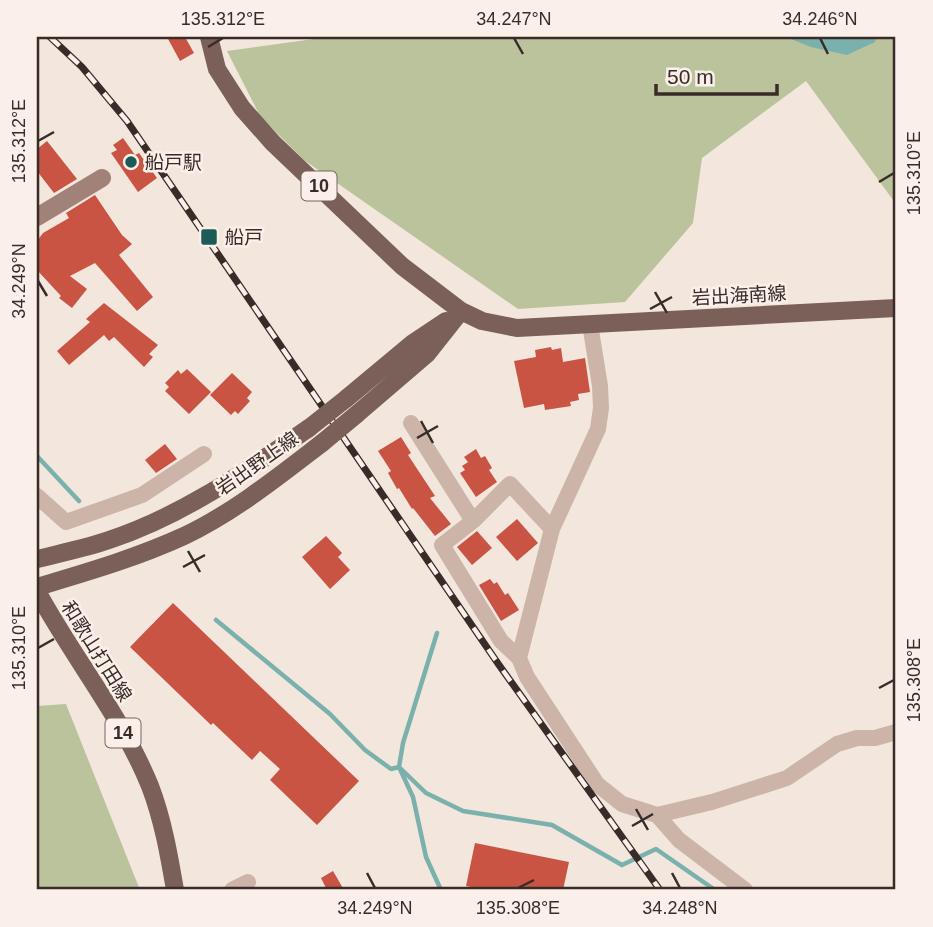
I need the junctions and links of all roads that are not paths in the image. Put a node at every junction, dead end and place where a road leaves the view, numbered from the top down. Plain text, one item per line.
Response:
1 (209, 37) edge
2 (102, 178) dead end
3 (37, 217) edge
4 (896, 309) edge
5 (461, 311) junction
6 (590, 324) junction
7 (411, 423) dead end
8 (204, 454) dead end
9 (37, 496) edge
10 (473, 521) junction
11 (552, 529) junction
12 (37, 559) edge
13 (37, 589) edge
14 (519, 658) junction
15 (896, 732) edge
16 (657, 815) junction
17 (248, 882) dead end
18 (176, 890) edge
19 (232, 890) edge
20 (745, 890) edge

1 - 5 main road, 10
2 - 3 main road
4 - 6 main road, 岩出海南線
5 - 6 main road, 岩出海南線
5 - 12 main road, 岩出野上線, bridge
5 - 13 main road, 岩出野上線, bridge
6 - 11 street
7 - 10 street
8 - 9 street
10 - 11 street
10 - 14 street
11 - 14 street
13 - 18 main road, 和歌山打田線 / 14
14 - 16 street
15 - 16 street
16 - 20 street
17 - 19 street

